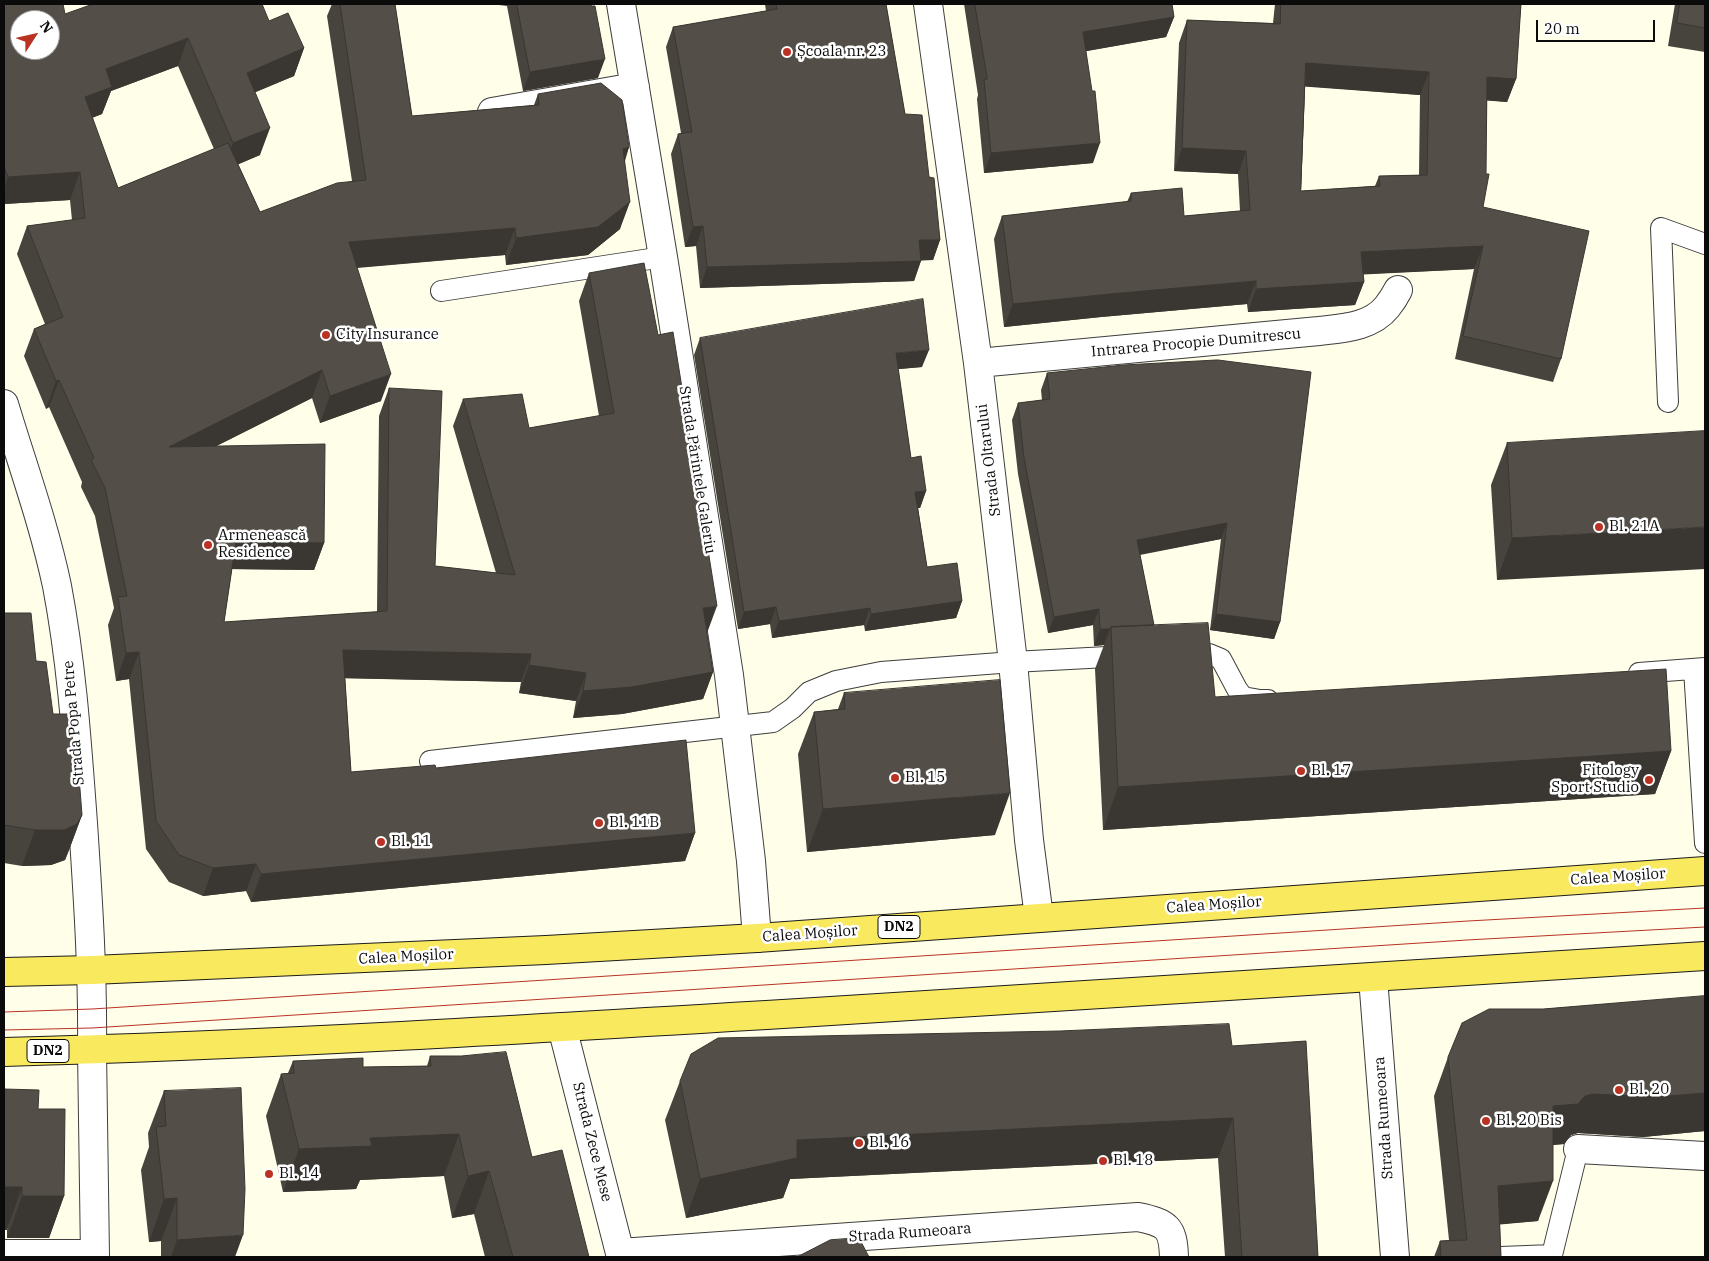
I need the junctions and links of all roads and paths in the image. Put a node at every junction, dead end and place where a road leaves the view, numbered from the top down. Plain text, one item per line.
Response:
1 (621, 4) edge
2 (928, 4) edge
3 (635, 87) junction
4 (466, 117) edge
5 (1705, 244) edge
6 (663, 257) junction
7 (1398, 290) dead end
8 (441, 291) dead end
9 (978, 363) junction
10 (1668, 402) dead end
11 (4, 404) edge
12 (1013, 662) junction
13 (1700, 668) edge
14 (1625, 674) edge
15 (1289, 698) edge
16 (736, 727) junction
17 (430, 762) dead end
18 (1705, 843) edge
19 (1705, 870) edge
20 (1039, 917) junction
21 (757, 938) junction
22 (1705, 956) edge
23 (92, 970) junction
24 (4, 972) edge
25 (1373, 978) junction
26 (562, 1027) junction
27 (92, 1050) junction
28 (4, 1052) edge
29 (1578, 1149) joint
30 (1705, 1156) edge
31 (4, 1254) edge
32 (620, 1255) edge
33 (95, 1256) edge
34 (1174, 1257) edge
35 (1394, 1257) edge
36 (1501, 1257) edge

1 - 3 street, Strada Părintele Galeriu
2 - 9 street, Strada Oltarului
3 - 4 street
3 - 6 street, Strada Părintele Galeriu
5 - 10 lane
6 - 8 lane
6 - 16 street, Strada Părintele Galeriu
7 - 9 street, Intrarea Procopie Dumitrescu
9 - 12 street, Strada Oltarului
11 - 23 street, Strada Popa Petre
12 - 15 lane
12 - 16 lane
12 - 20 street, Strada Oltarului
13 - 14 lane
13 - 18 lane
16 - 17 lane
16 - 21 street, Strada Părintele Galeriu
19 - 20 main road, Calea Moșilor / DN2
20 - 21 main road, Calea Moșilor / DN2
21 - 23 main road, Calea Moșilor / DN2
22 - 25 main road, DN2
23 - 24 main road, Calea Moșilor / DN2
23 - 27 street, Strada Popa Petre
25 - 26 main road, DN2
25 - 35 street, Strada Rumeoara
26 - 27 main road, DN2
26 - 32 street, Strada Zece Mese
27 - 28 main road, DN2
27 - 33 street, Strada Popa Petre
29 - 30 street
29 - 36 lane
31 - 33 street
32 - 34 street, Strada Rumeoara

